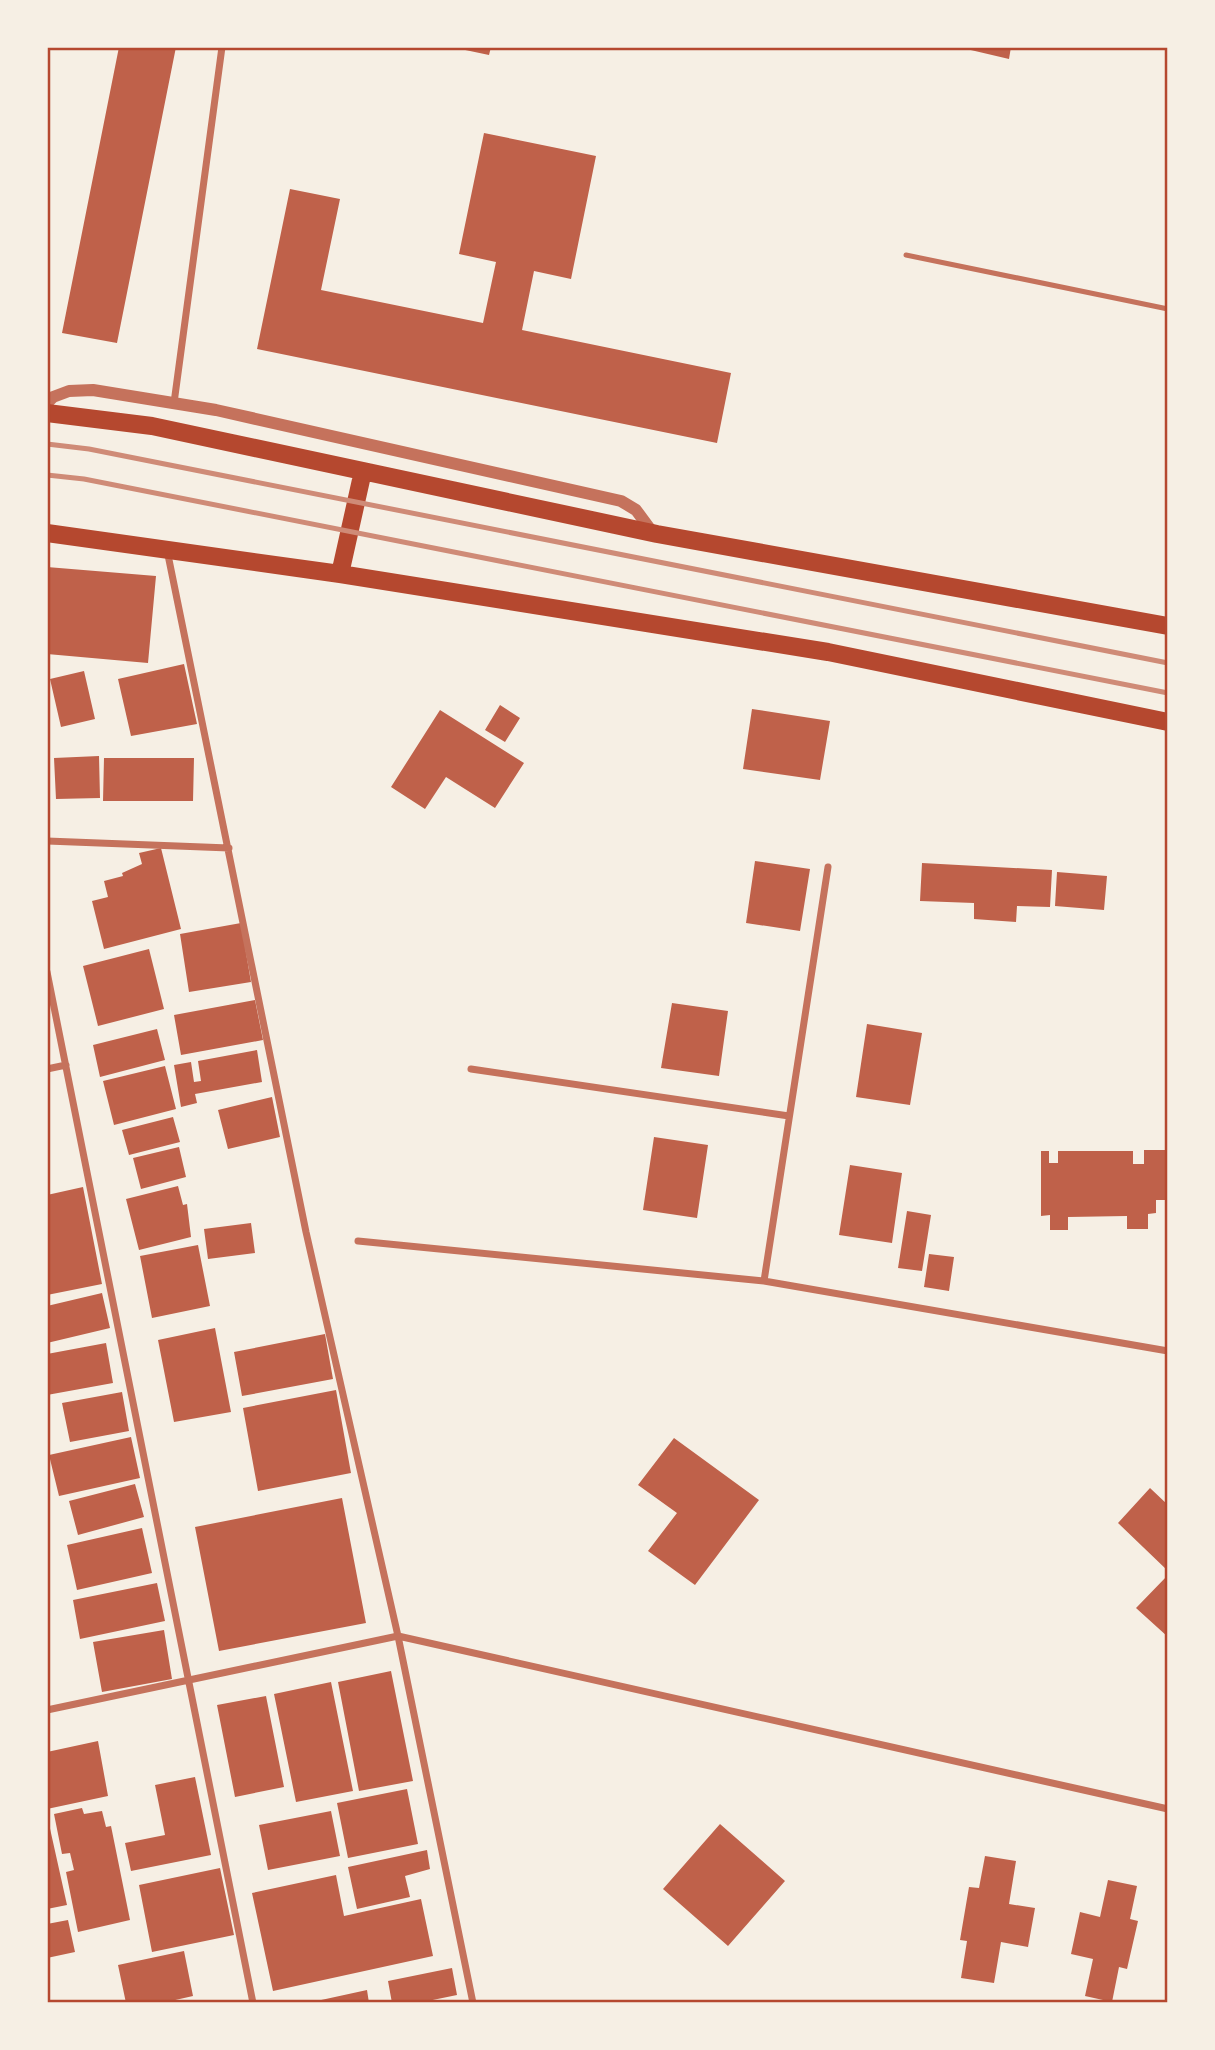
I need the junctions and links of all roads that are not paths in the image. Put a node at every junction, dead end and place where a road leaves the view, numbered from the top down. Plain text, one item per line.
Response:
1 (222, 47) edge
2 (906, 255) dead end
3 (1168, 309) edge
4 (47, 403) edge
5 (174, 403) junction
6 (47, 413) edge
7 (363, 471) junction
8 (47, 533) edge
9 (653, 533) junction
10 (167, 550) junction
11 (341, 574) junction
12 (1168, 626) edge
13 (1168, 722) edge
14 (47, 841) edge
15 (229, 848) junction
16 (828, 867) dead end
17 (47, 972) edge
18 (66, 1065) junction
19 (47, 1069) edge
20 (471, 1069) dead end
21 (789, 1116) junction
22 (358, 1241) dead end
23 (764, 1281) junction
24 (1168, 1351) edge
25 (398, 1636) junction
26 (190, 1678) junction
27 (47, 1710) edge
28 (1168, 1810) edge
29 (253, 2003) edge
30 (474, 2003) edge

1 - 5 street
2 - 3 lane
4 - 5 street
5 - 9 street
6 - 7 main road
7 - 9 main road
7 - 11 main road
8 - 10 main road
9 - 12 main road
10 - 11 main road
10 - 15 street
11 - 13 main road
14 - 15 street
15 - 25 street
16 - 21 street
17 - 18 street
18 - 19 street
18 - 26 street
20 - 21 street
21 - 23 street
22 - 23 street
23 - 24 street
25 - 26 street
25 - 28 street
25 - 30 street
26 - 27 street
26 - 29 street

